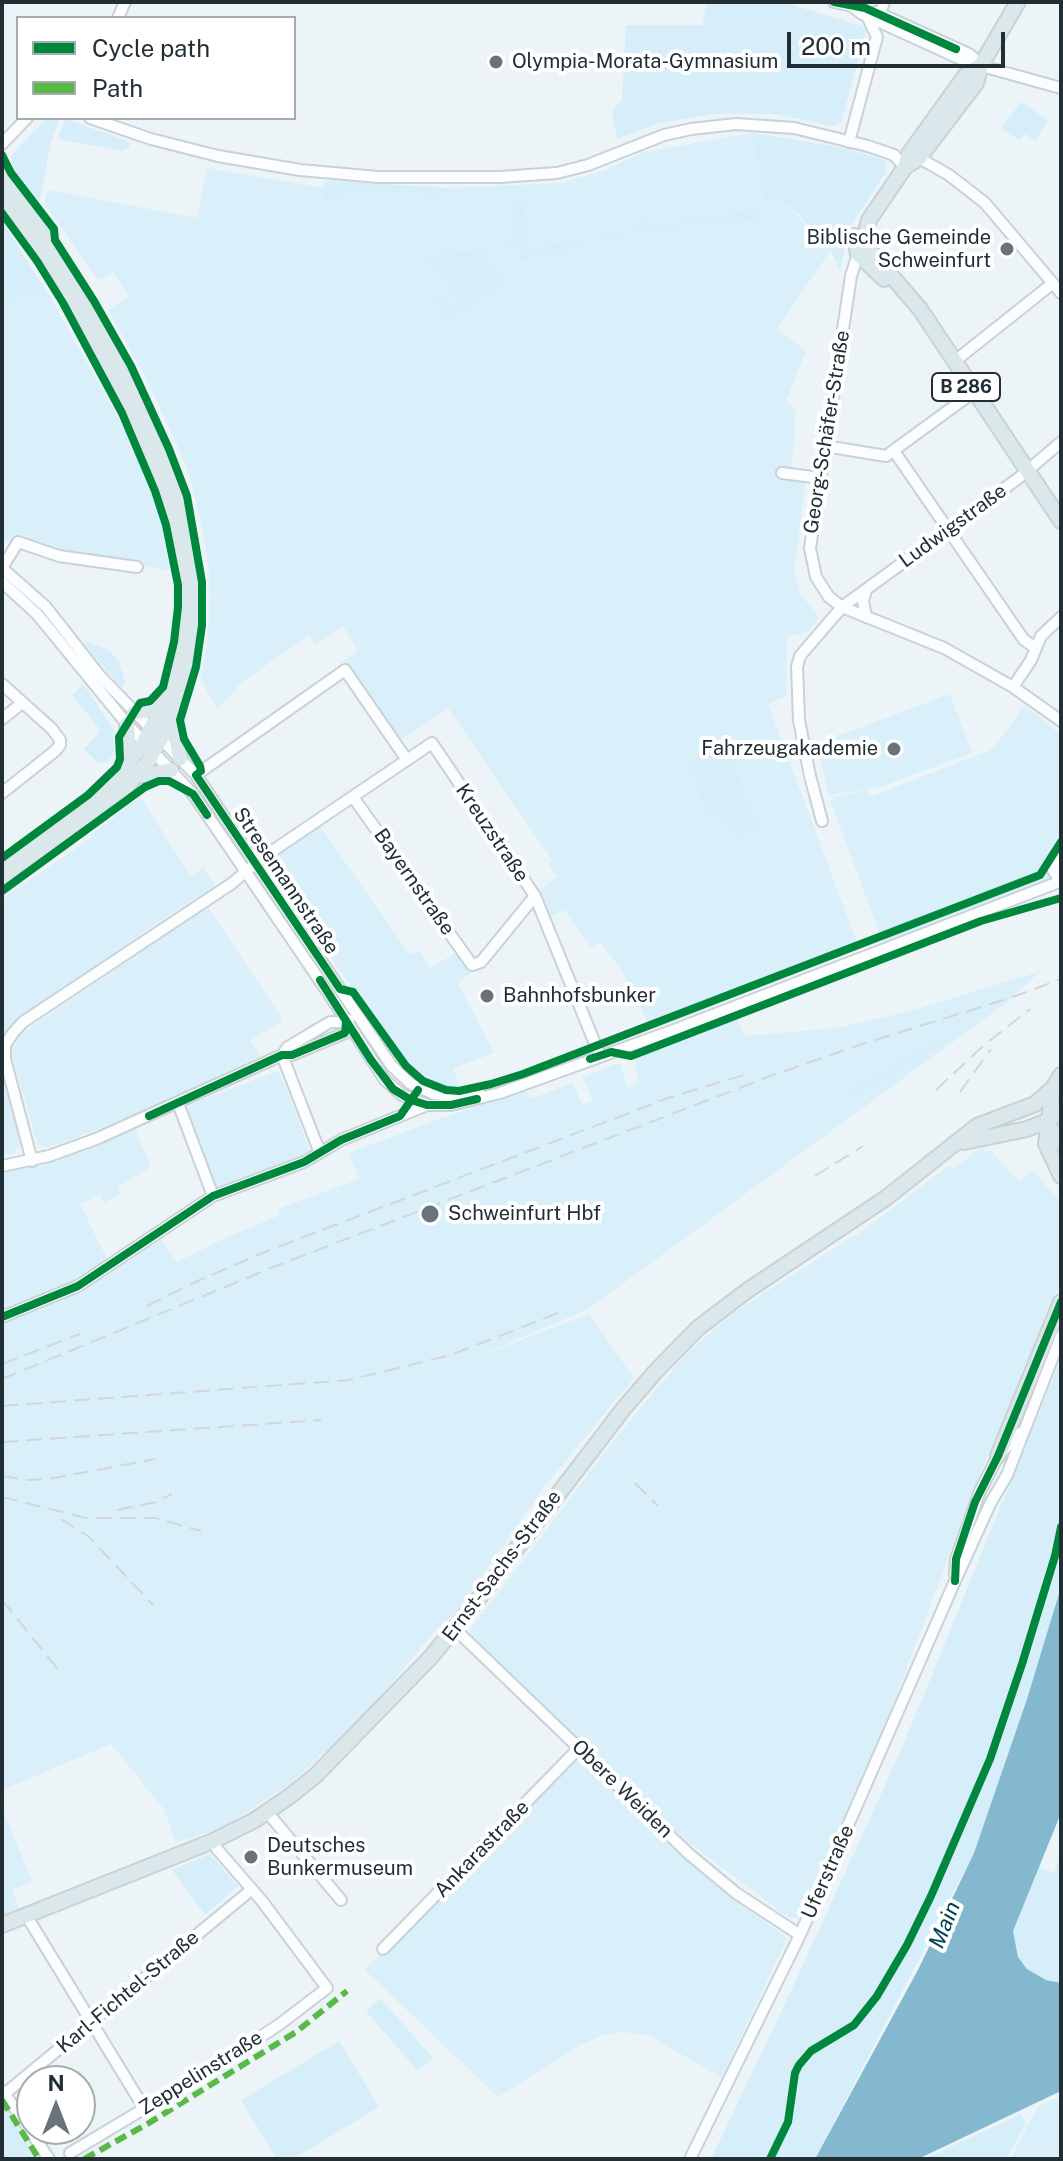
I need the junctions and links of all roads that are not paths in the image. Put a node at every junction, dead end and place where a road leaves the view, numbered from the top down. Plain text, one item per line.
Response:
1 (834, 2) edge
2 (884, 2) edge
3 (1018, 2) edge
4 (853, 7) junction
5 (880, 14) junction
6 (867, 16) junction
7 (893, 29) junction
8 (877, 37) junction
9 (941, 50) junction
10 (981, 65) junction
11 (957, 87) junction
12 (1061, 88) edge
13 (25, 120) edge
14 (96, 120) edge
15 (849, 142) junction
16 (2, 144) edge
17 (919, 158) junction
18 (905, 167) junction
19 (2, 176) edge
20 (2, 198) edge
21 (861, 251) junction
22 (1053, 283) junction
23 (1061, 293) edge
24 (955, 361) junction
25 (973, 393) junction
26 (1061, 442) edge
27 (825, 446) junction
28 (894, 451) junction
29 (782, 473) dead end
30 (1026, 473) junction
31 (820, 478) junction
32 (1061, 521) edge
33 (948, 531) junction
34 (1061, 531) edge
35 (137, 567) dead end
36 (2, 568) edge
37 (2, 582) edge
38 (866, 590) junction
39 (842, 607) junction
40 (866, 617) junction
41 (1061, 617) edge
42 (1036, 648) junction
43 (2, 684) edge
44 (1013, 687) junction
45 (22, 703) junction
46 (168, 712) junction
47 (2, 719) edge
48 (131, 719) junction
49 (1061, 721) edge
50 (152, 741) junction
51 (407, 760) junction
52 (176, 764) junction
53 (134, 769) junction
54 (196, 775) junction
55 (2, 793) edge
56 (353, 797) junction
57 (822, 821) dead end
58 (1061, 855) edge
59 (2, 868) edge
60 (250, 868) junction
61 (2, 883) edge
62 (1060, 883) edge
63 (535, 896) junction
64 (285, 918) junction
65 (357, 1014) junction
66 (346, 1022) junction
67 (282, 1055) junction
68 (600, 1056) junction
69 (1057, 1082) edge
70 (517, 1085) junction
71 (178, 1103) junction
72 (427, 1105) junction
73 (1061, 1110) edge
74 (1016, 1112) junction
75 (1046, 1122) junction
76 (1020, 1131) junction
77 (959, 1143) junction
78 (1054, 1144) edge
79 (320, 1153) junction
80 (32, 1161) junction
81 (2, 1166) edge
82 (1061, 1176) edge
83 (213, 1196) junction
84 (1061, 1302) edge
85 (2, 1317) edge
86 (1061, 1336) edge
87 (1025, 1426) junction
88 (998, 1456) junction
89 (990, 1504) junction
90 (955, 1581) junction
91 (455, 1629) junction
92 (579, 1748) junction
93 (267, 1812) junction
94 (213, 1841) junction
95 (251, 1890) junction
96 (341, 1900) dead end
97 (26, 1915) junction
98 (2, 1925) edge
99 (800, 1935) junction
100 (383, 1949) dead end
101 (90, 2021) junction
102 (3, 2093) edge
103 (144, 2108) junction
104 (70, 2153) dead end
105 (49, 2159) edge
106 (690, 2159) edge

1 - 4 street
2 - 5 street
3 - 10 main road
4 - 5 street
4 - 6 street
5 - 10 street
6 - 7 street
6 - 8 street
7 - 8 street
7 - 9 street
8 - 15 street
9 - 10 street
9 - 11 street
10 - 11 main road, Georg-Schäfer-Straße
10 - 12 street
10 - 17 main road, Georg-Schäfer-Straße
11 - 18 main road, Georg-Schäfer-Straße
13 - 16 street
14 - 15 street
15 - 18 street
17 - 18 main road, Georg-Schäfer-Straße
17 - 22 street
18 - 21 main road, Georg-Schäfer-Straße
19 - 46 main road
20 - 46 main road
21 - 24 main road, B 286
21 - 25 main road, B 286
21 - 27 street, Georg-Schäfer-Straße
22 - 23 street
22 - 24 street
24 - 25 main road, B 286
25 - 28 street
25 - 30 main road, B 286
26 - 30 street, Ludwigstraße
27 - 28 street
27 - 31 street, Georg-Schäfer-Straße
28 - 33 street
29 - 31 street
30 - 32 main road, B 286
30 - 33 street, Ludwigstraße
30 - 34 main road, B 286
31 - 39 street, Georg-Schäfer-Straße
33 - 38 street, Ludwigstraße
33 - 42 street
35 - 36 street
36 - 48 street
37 - 48 street
38 - 39 street, Ludwigstraße
38 - 40 street
39 - 40 street
39 - 57 street
40 - 44 street
41 - 42 street
42 - 44 street
43 - 45 street
44 - 49 street
45 - 47 street
45 - 55 street
46 - 48 main road
46 - 50 main road
46 - 52 main road
48 - 50 street, Stresemannstraße
48 - 53 main road
50 - 52 street, Stresemannstraße
50 - 53 main road
51 - 54 street
51 - 56 street
51 - 63 street, Kreuzstraße
52 - 53 main road
52 - 54 street, Stresemannstraße
52 - 60 street, Stresemannstraße
53 - 59 main road
53 - 61 main road
54 - 60 street, Stresemannstraße
56 - 60 street
56 - 63 street, Bayernstraße
58 - 62 street
60 - 64 street, Stresemannstraße
60 - 80 street
62 - 68 street
63 - 68 street, Kreuzstraße
64 - 65 street, Stresemannstraße
64 - 66 street, Stresemannstraße
65 - 66 street
65 - 70 street, Stresemannstraße
66 - 67 street
66 - 72 street, Stresemannstraße
67 - 71 street
67 - 79 street
68 - 70 street
69 - 74 main road, Ernst-Sachs-Straße
69 - 75 main road
70 - 72 street
71 - 80 street
71 - 83 street
72 - 79 street
73 - 75 main road, Ernst-Sachs-Straße
74 - 75 main road
74 - 77 main road, Ernst-Sachs-Straße
75 - 76 main road, Ernst-Sachs-Straße
75 - 78 main road
76 - 77 main road, Ernst-Sachs-Straße
76 - 78 main road
77 - 91 main road, Ernst-Sachs-Straße
78 - 82 main road
79 - 83 street
80 - 81 street
83 - 85 street
84 - 88 main road
86 - 87 street, Uferstraße
87 - 88 street, Uferstraße
87 - 89 street, Uferstraße
88 - 89 street, Uferstraße
88 - 90 street, Uferstraße
89 - 90 street, Uferstraße
90 - 99 street, Uferstraße
91 - 92 street, Obere Weiden
91 - 93 main road, Ernst-Sachs-Straße
92 - 99 street, Obere Weiden
92 - 100 street, Ankarastraße
93 - 94 main road, Ernst-Sachs-Straße
93 - 96 street
94 - 95 street
94 - 97 main road, Ernst-Sachs-Straße
95 - 101 street, Karl-Fichtel-Straße
95 - 103 street, Zeppelinstraße
97 - 98 main road, Ernst-Sachs-Straße
97 - 101 street
99 - 106 street, Uferstraße
101 - 102 street, Karl-Fichtel-Straße
101 - 103 street
102 - 105 street
103 - 104 street, Zeppelinstraße

